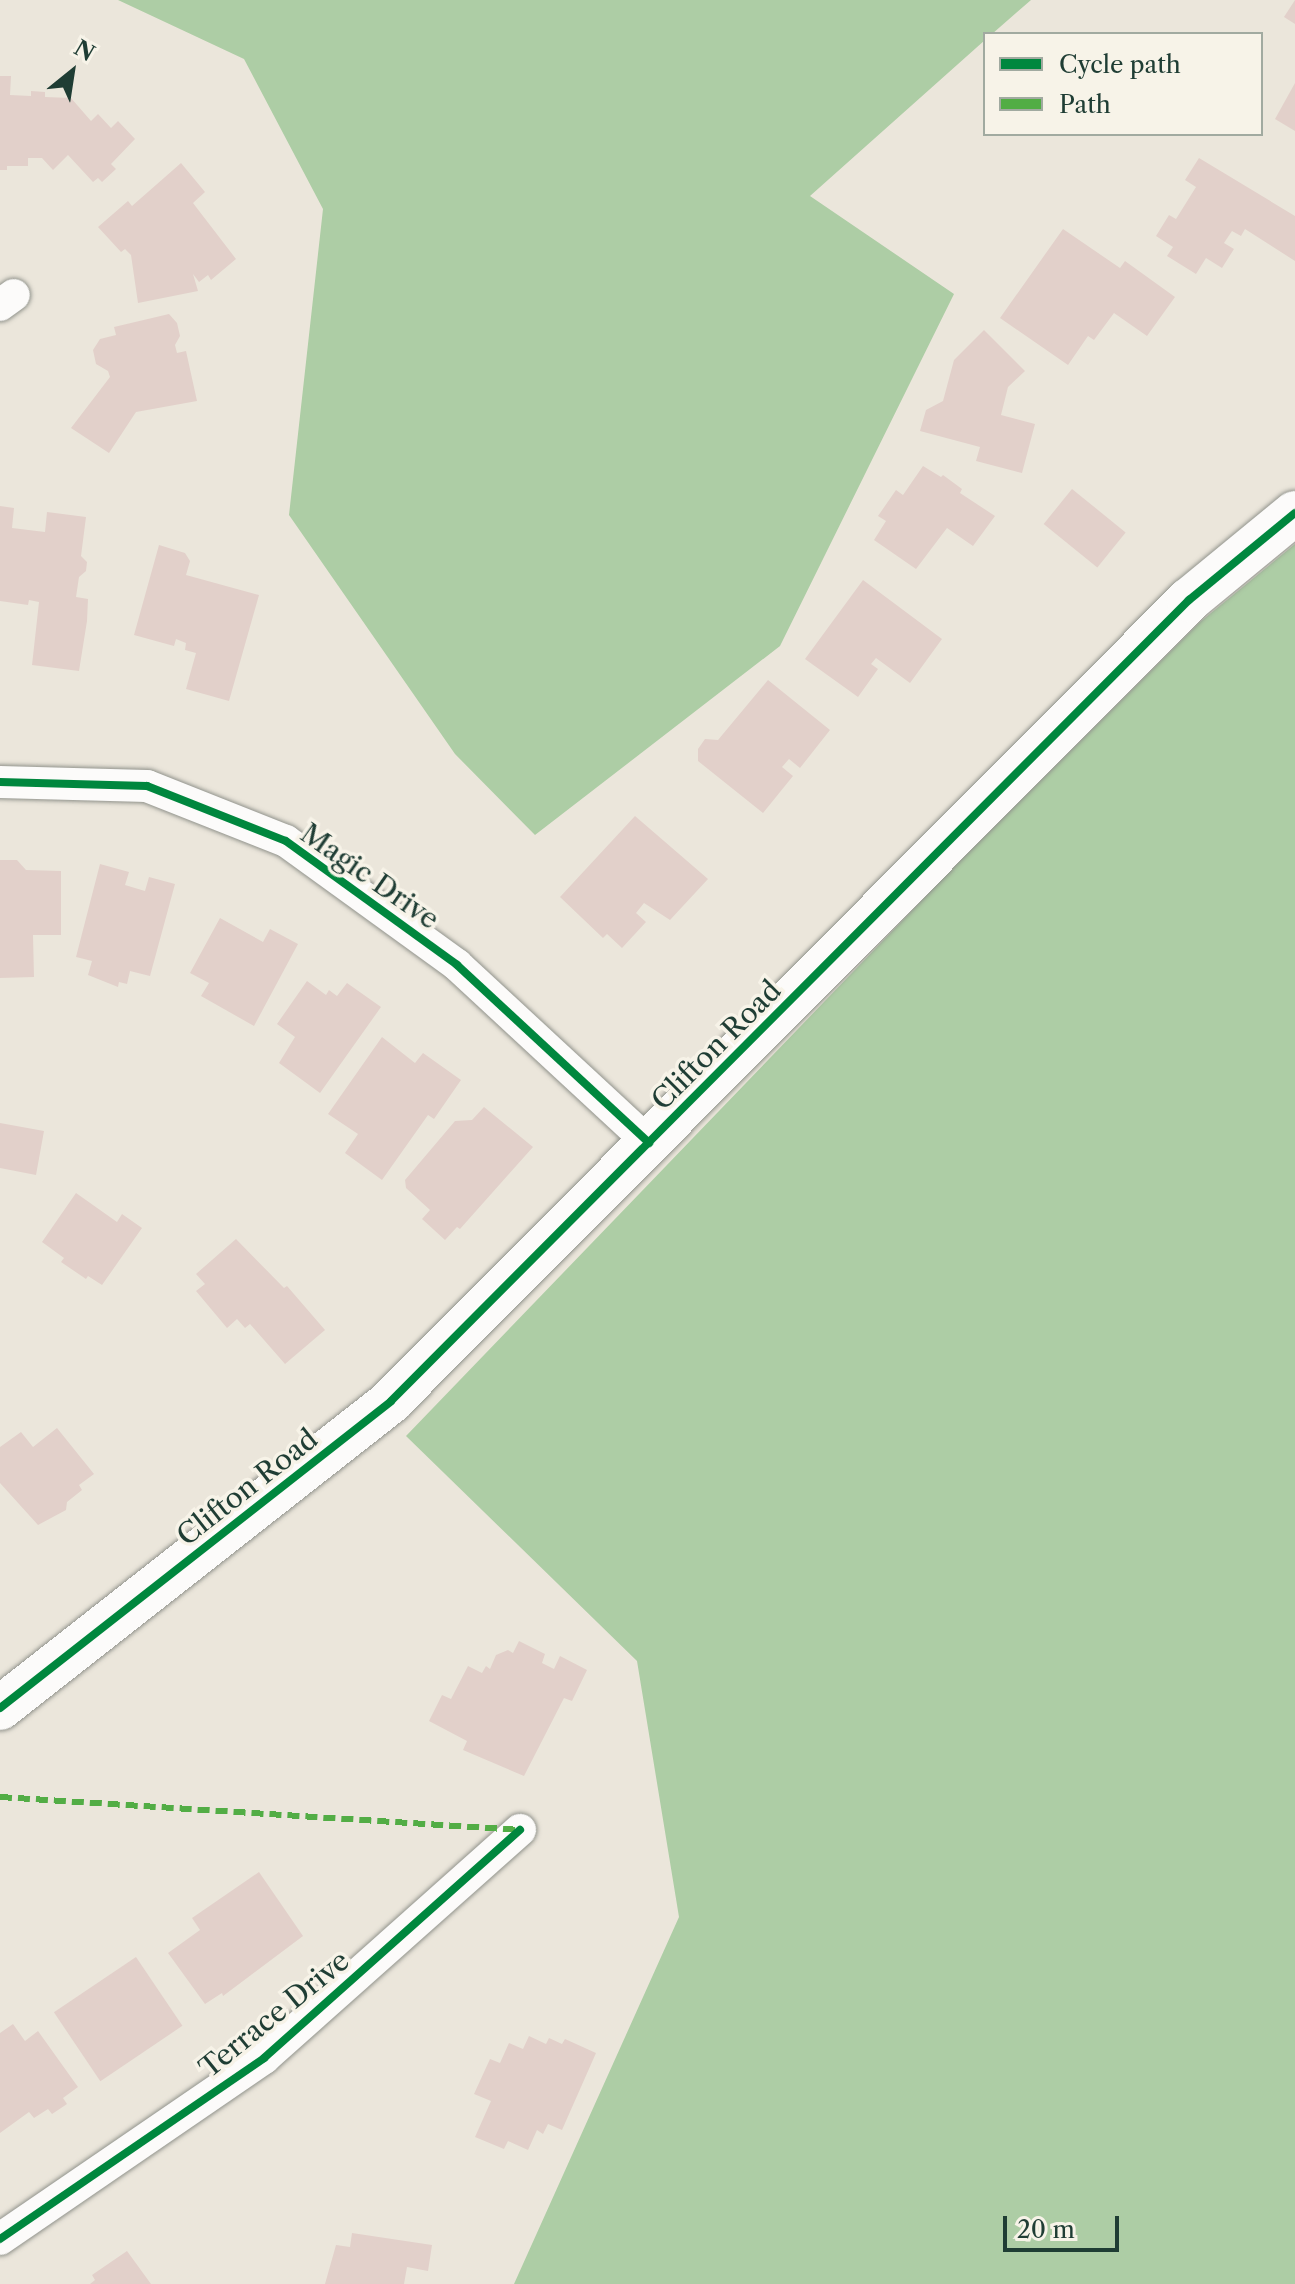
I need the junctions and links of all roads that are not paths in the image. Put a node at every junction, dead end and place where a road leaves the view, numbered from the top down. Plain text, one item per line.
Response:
1 (1295, 513) edge
2 (0, 782) edge
3 (649, 1143) junction
4 (0, 1708) edge
5 (520, 1830) dead end
6 (0, 2239) edge

1 - 3 street, Clifton Road
2 - 3 street, Magic Drive
3 - 4 street, Clifton Road
5 - 6 street, Terrace Drive

